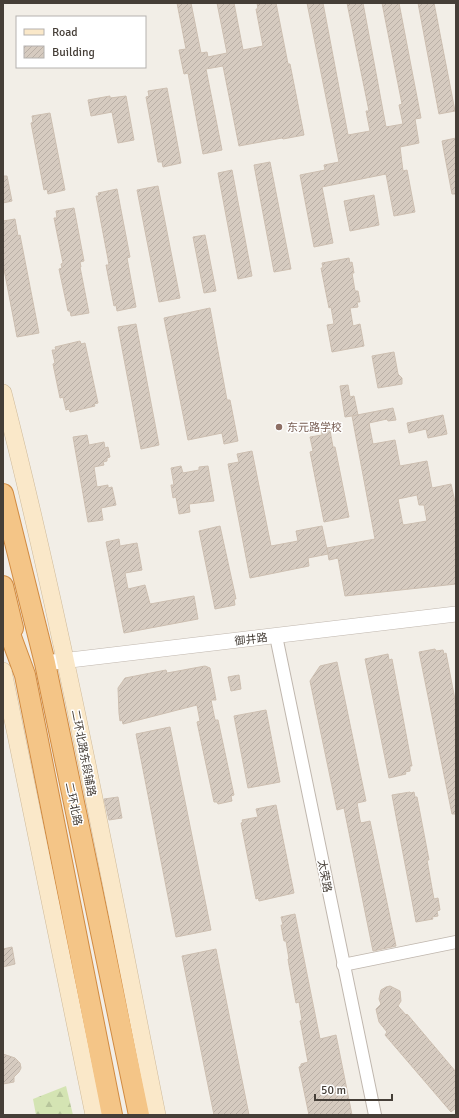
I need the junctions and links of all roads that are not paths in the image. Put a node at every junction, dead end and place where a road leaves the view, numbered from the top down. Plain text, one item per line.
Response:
1 (3, 393) edge
2 (3, 494) edge
3 (3, 586) edge
4 (456, 614) edge
5 (3, 615) edge
6 (276, 636) junction
7 (66, 661) junction
8 (45, 664) junction
9 (3, 671) edge
10 (25, 675) junction
11 (5, 690) edge
12 (456, 942) edge
13 (343, 966) junction
14 (94, 1115) edge
15 (112, 1115) edge
16 (139, 1115) edge
17 (157, 1115) edge
18 (374, 1115) edge

1 - 7 main road, 二环北路东段辅路
2 - 8 highway, 二环北路
3 - 10 highway, 二环北路
4 - 6 street, 御井路
5 - 10 highway, 二环北路
6 - 7 street, 御井路
6 - 13 street, 太荣路
7 - 8 street, 御井路
7 - 17 main road, 二环北路东段辅路
8 - 16 highway, 二环北路
9 - 11 main road
10 - 15 highway, 二环北路
11 - 14 main road
12 - 13 street
13 - 18 street, 太荣路

